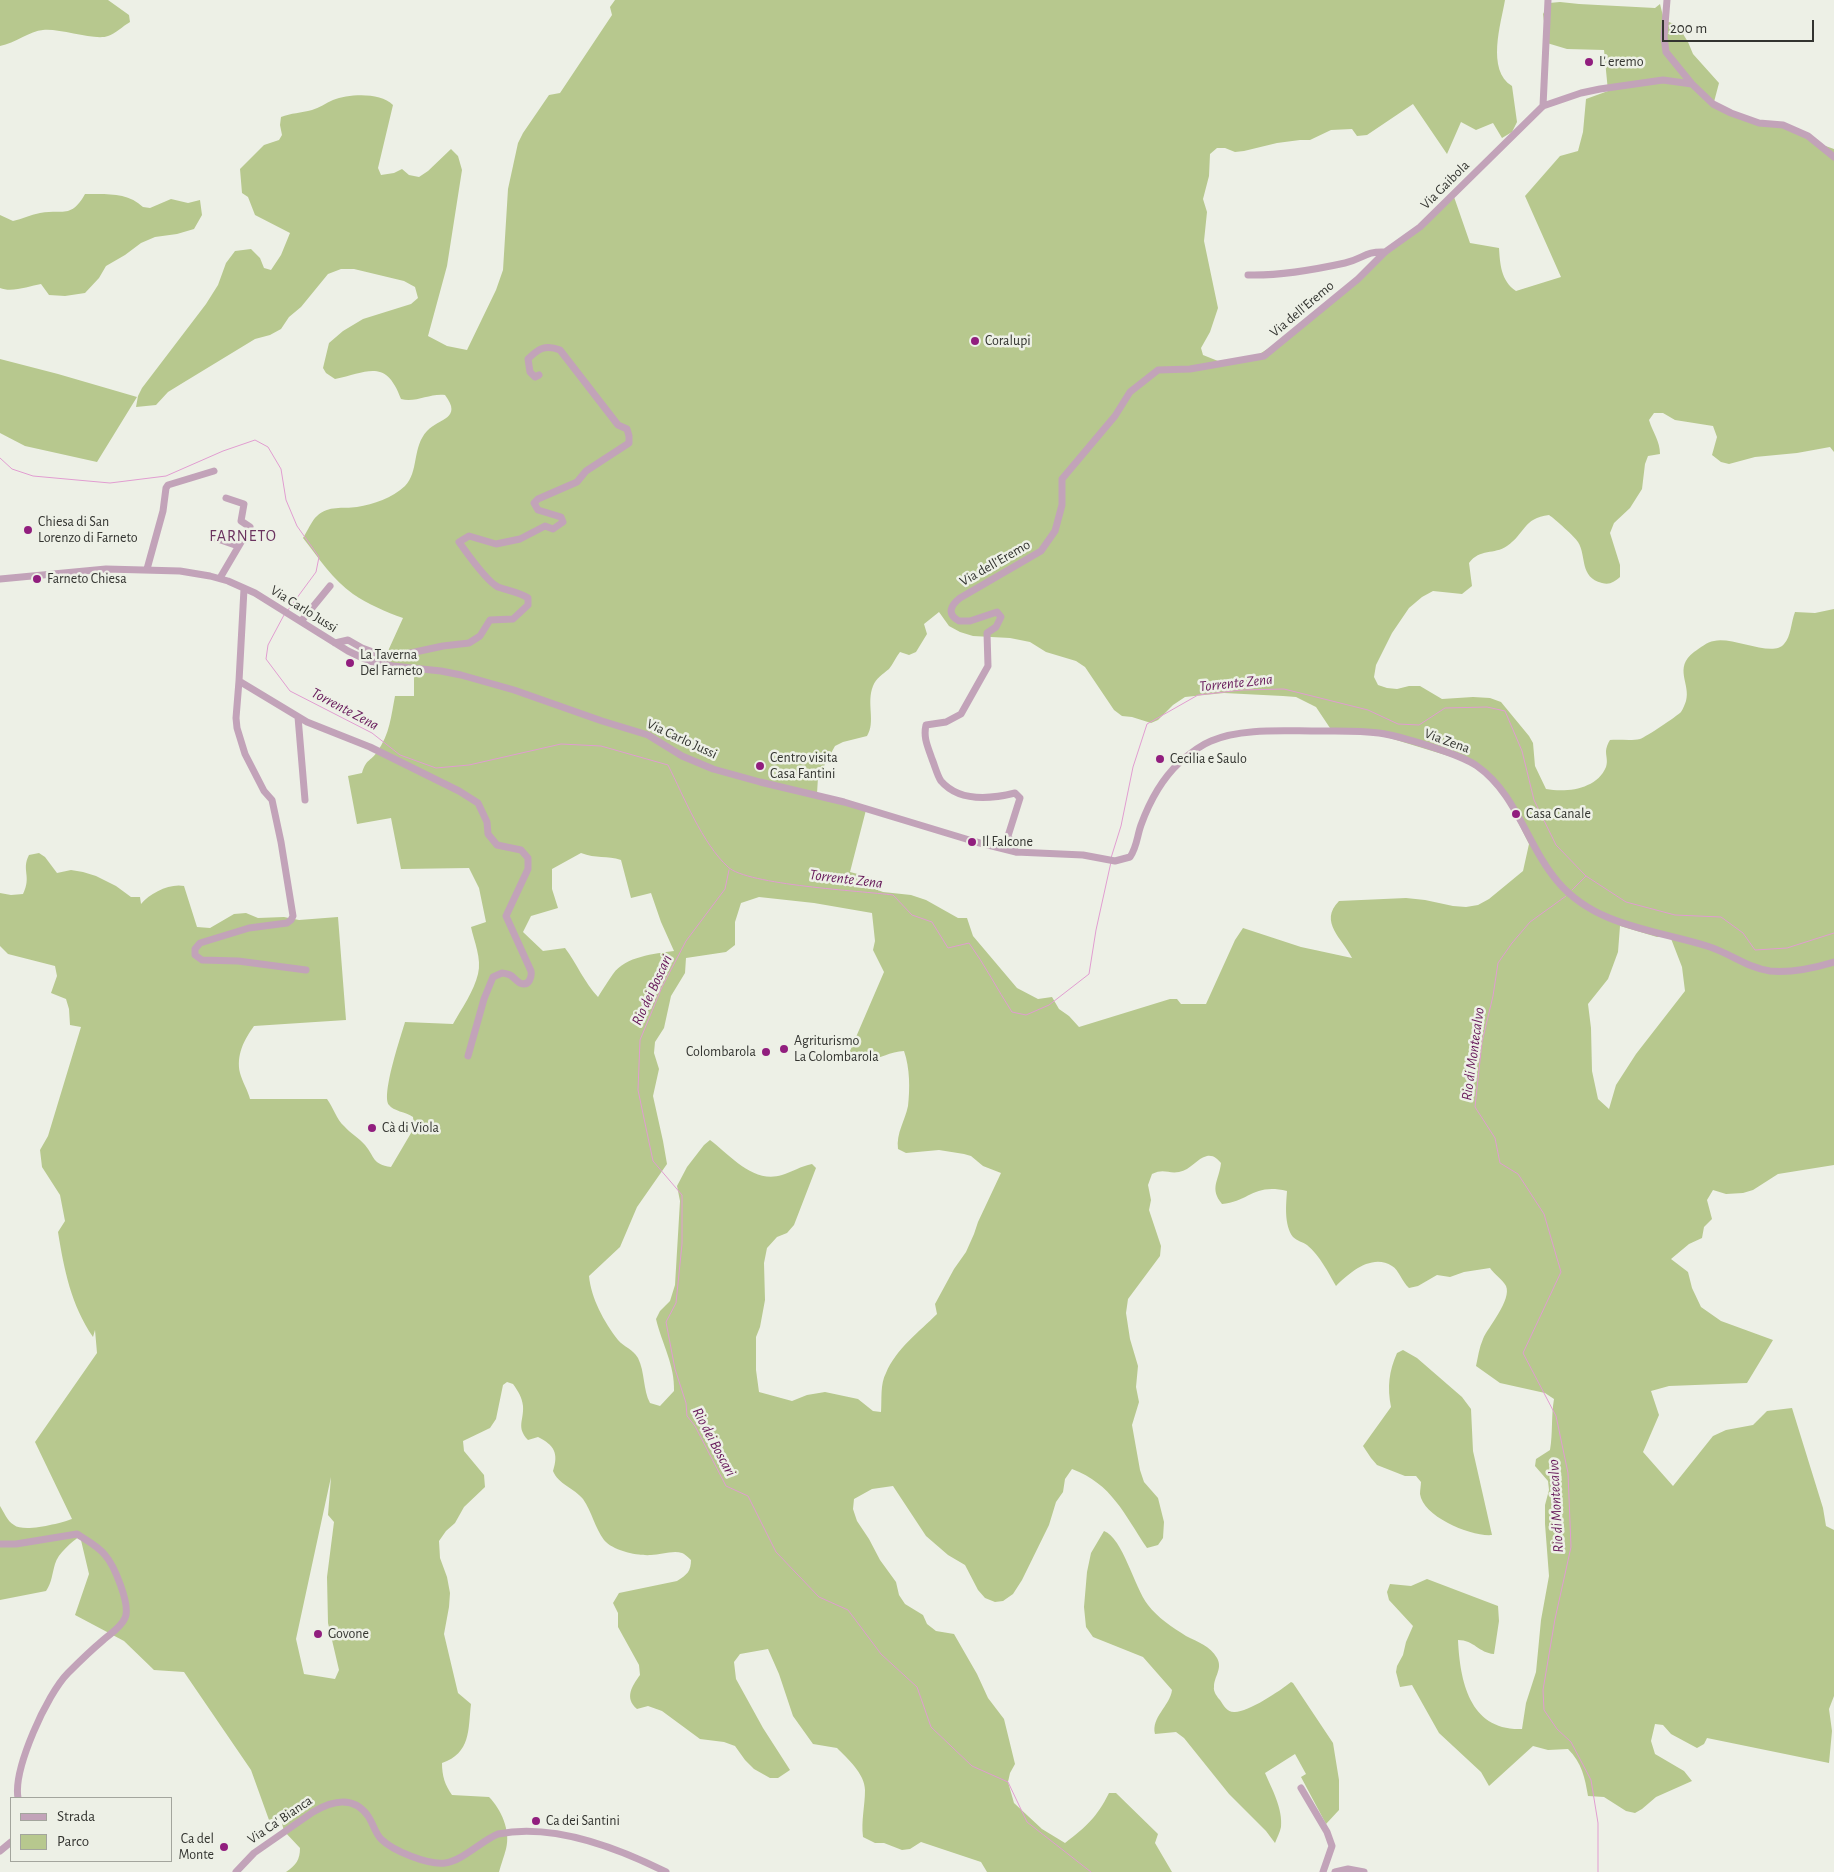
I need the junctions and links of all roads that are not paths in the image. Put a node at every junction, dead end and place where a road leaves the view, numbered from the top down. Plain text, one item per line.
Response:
1 (1548, 0) edge
2 (1667, 0) edge
3 (1692, 84) junction
4 (1543, 106) junction
5 (1834, 157) edge
6 (1385, 252) junction
7 (1248, 275) dead end
8 (539, 375) dead end
9 (214, 471) dead end
10 (226, 498) dead end
11 (215, 538) dead end
12 (238, 546) junction
13 (146, 569) junction
14 (220, 578) junction
15 (0, 579) edge
16 (330, 586) dead end
17 (244, 588) junction
18 (299, 619) junction
19 (335, 643) junction
20 (239, 681) junction
21 (298, 717) junction
22 (305, 800) dead end
23 (1016, 852) junction
24 (1098, 857) joint
25 (1834, 962) edge
26 (306, 970) dead end
27 (468, 1056) dead end
28 (0, 1544) edge
29 (1302, 1788) dead end
30 (18, 1797) edge
31 (236, 1872) edge
32 (666, 1872) edge
33 (1323, 1872) edge
34 (1335, 1872) edge
35 (1364, 1872) edge

1 - 4 street
2 - 3 street
3 - 4 street
3 - 5 street
4 - 6 street, Via Gaibola
6 - 7 street, Via Gaibola
6 - 23 street, Via dell'Eremo
8 - 19 street
9 - 13 street
10 - 12 street
11 - 12 street
12 - 14 street
13 - 14 street, Via Carlo Jussi
13 - 15 street, Via Carlo Jussi
14 - 17 street, Via Carlo Jussi
16 - 18 street
17 - 18 street, Via Carlo Jussi
17 - 20 street
18 - 19 street, Via Carlo Jussi
19 - 23 street, Via Carlo Jussi
20 - 21 street
20 - 26 street
21 - 22 street
21 - 27 street
23 - 24 street, Via Carlo Jussi
24 - 25 street, Via Zena
28 - 30 street
29 - 33 street
31 - 32 street, Via Ca' Bianca
34 - 35 street

